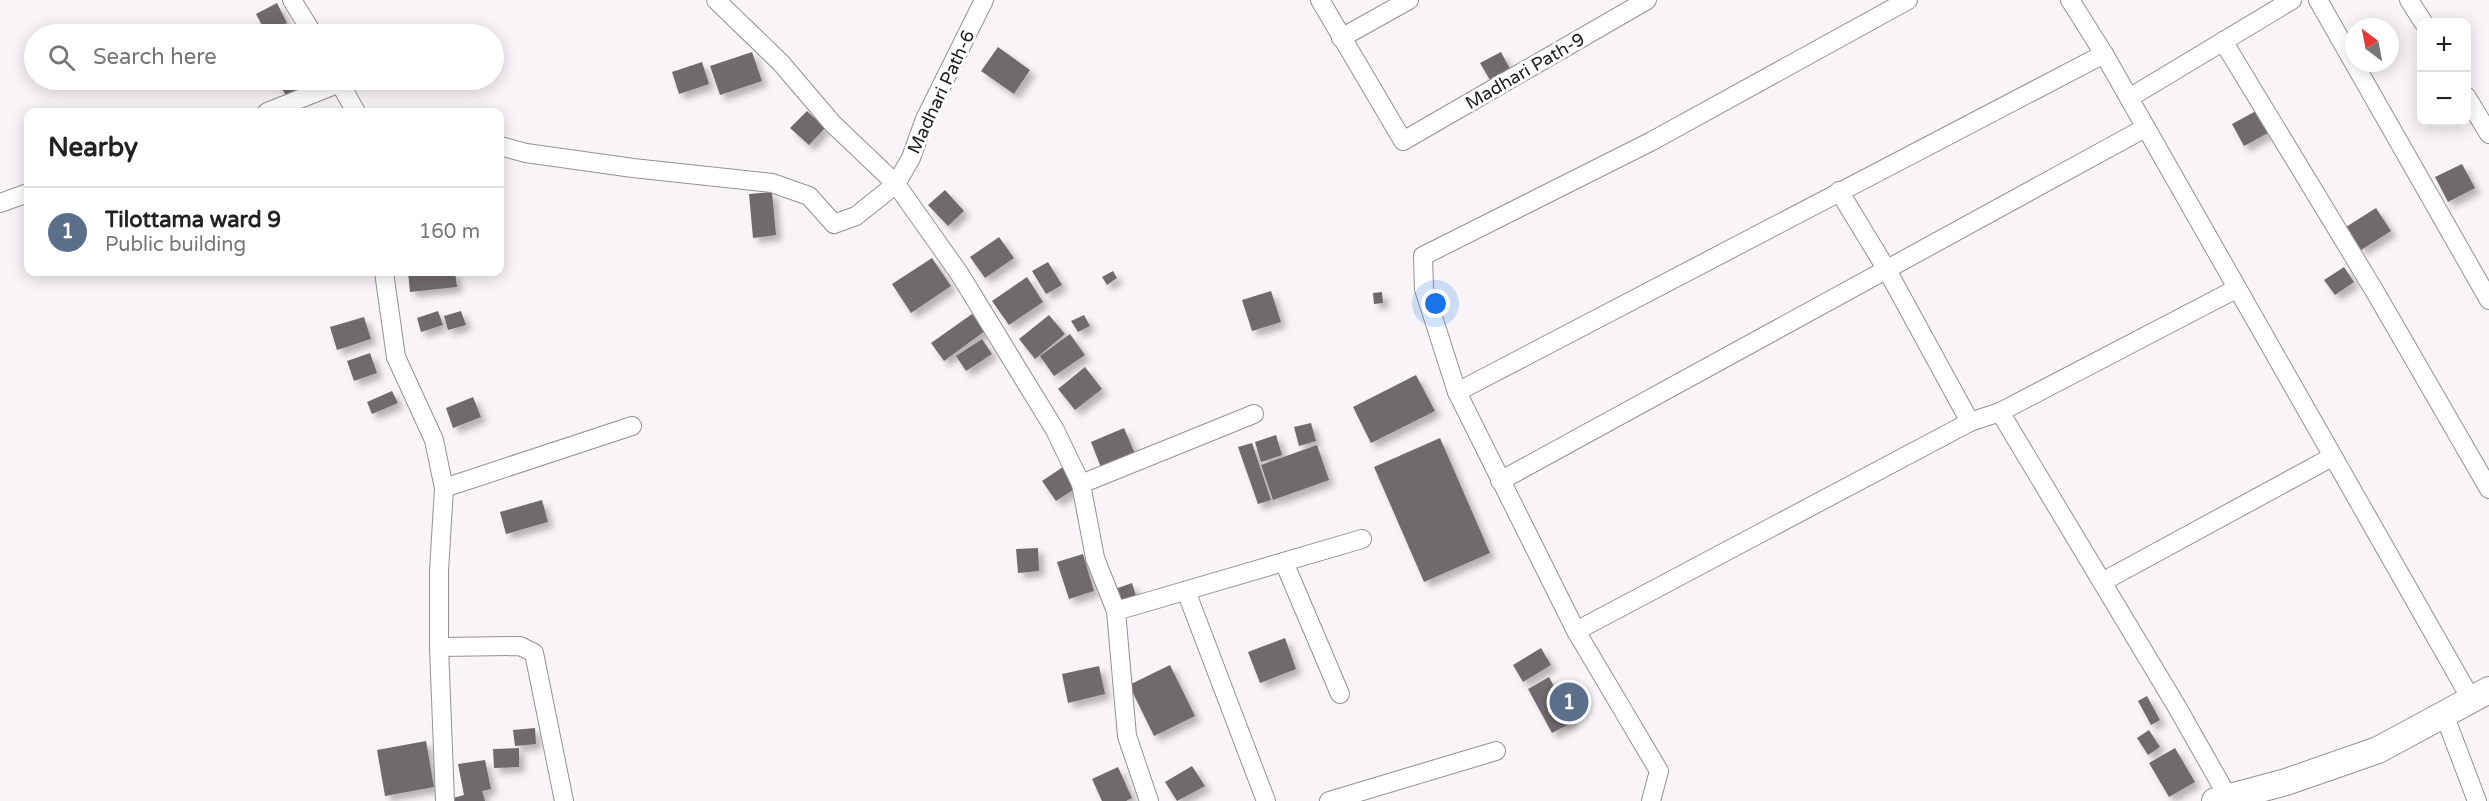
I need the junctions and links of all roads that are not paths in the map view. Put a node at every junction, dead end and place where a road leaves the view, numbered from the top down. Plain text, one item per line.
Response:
1 (292, 0) edge
2 (716, 0) edge
3 (984, 0) edge
4 (1320, 0) edge
5 (1409, 0) edge
6 (1647, 0) edge
7 (1908, 0) edge
8 (2070, 0) edge
9 (2292, 0) edge
10 (2318, 0) edge
11 (2409, 0) edge
12 (2420, 18) edge
13 (306, 24) edge
14 (1341, 38) junction
15 (2223, 41) junction
16 (2104, 54) junction
17 (318, 90) edge
18 (346, 90) edge
19 (2128, 98) junction
20 (2471, 104) edge
21 (276, 108) edge
22 (359, 108) edge
23 (2145, 128) junction
24 (2489, 134) edge
25 (504, 147) edge
26 (896, 184) junction
27 (1839, 191) junction
28 (24, 194) edge
29 (0, 203) edge
30 (1887, 270) junction
31 (385, 276) edge
32 (2236, 289) junction
33 (2489, 300) edge
34 (1457, 392) junction
35 (2000, 412) junction
36 (1254, 414) dead end
37 (1970, 422) junction
38 (632, 426) dead end
39 (2332, 457) junction
40 (1500, 481) junction
41 (1081, 484) junction
42 (444, 488) junction
43 (2489, 489) edge
44 (1362, 539) dead end
45 (1284, 562) junction
46 (2102, 582) junction
47 (1186, 591) junction
48 (1116, 611) junction
49 (1576, 631) junction
50 (439, 647) junction
51 (1340, 694) dead end
52 (2480, 694) edge
53 (2444, 714) junction
54 (1496, 751) dead end
55 (2221, 799) edge
56 (445, 801) edge
57 (564, 801) edge
58 (1149, 801) edge
59 (1266, 801) edge
60 (1329, 801) edge
61 (1651, 801) edge
62 (2477, 801) edge

1 - 13 street
2 - 26 street
3 - 26 street, Madhari Path-6
4 - 14 street
5 - 14 street
6 - 14 street, Madhari Path-9
7 - 34 street
8 - 16 street
9 - 15 street
10 - 33 street
11 - 12 street
15 - 19 street
15 - 43 street
16 - 19 street
16 - 27 street
17 - 21 street
18 - 22 street
19 - 23 street
20 - 24 street
23 - 30 street
23 - 32 street
25 - 26 street
26 - 41 street
27 - 30 street
27 - 34 street
28 - 29 street
30 - 37 street
30 - 40 street
31 - 42 street
32 - 35 street
32 - 39 street
34 - 40 street
35 - 37 street
35 - 46 street
36 - 41 street
37 - 49 street
38 - 42 street
39 - 46 street
39 - 52 street
40 - 49 street
41 - 48 street
42 - 50 street
44 - 45 street
45 - 47 street
45 - 51 street
46 - 55 street
47 - 48 street
47 - 59 street
48 - 58 street
49 - 61 street
50 - 56 street
50 - 57 street
52 - 53 street
53 - 55 street
53 - 62 street
54 - 60 street

